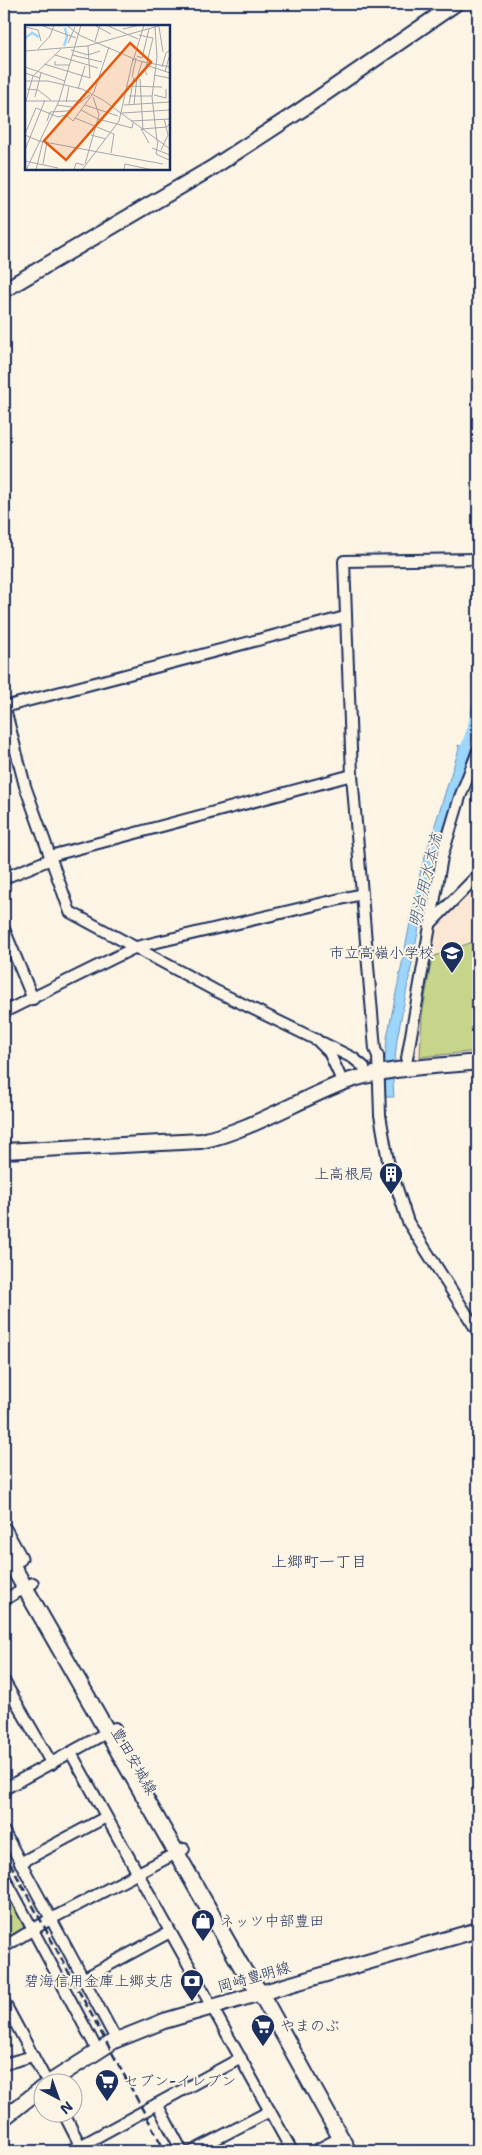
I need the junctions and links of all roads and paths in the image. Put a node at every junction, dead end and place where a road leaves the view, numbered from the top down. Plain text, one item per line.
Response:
1 (456, 4) edge
2 (436, 9) edge
3 (4, 290) edge
4 (478, 559) edge
5 (345, 617) junction
6 (4, 706) edge
7 (478, 752) edge
8 (352, 775) junction
9 (50, 858) junction
10 (478, 875) edge
11 (4, 878) edge
12 (362, 894) junction
13 (432, 922) junction
14 (4, 928) edge
15 (136, 947) junction
16 (33, 999) junction
17 (4, 1012) edge
18 (317, 1040) junction
19 (478, 1062) edge
20 (364, 1067) dead end
21 (391, 1071) junction
22 (344, 1083) junction
23 (4, 1151) edge
24 (478, 1332) edge
25 (4, 1531) edge
26 (4, 1551) edge
27 (29, 1586) junction
28 (4, 1600) edge
29 (4, 1681) edge
30 (112, 1730) junction
31 (70, 1753) junction
32 (52, 1764) junction
33 (4, 1789) edge
34 (106, 1817) junction
35 (4, 1832) edge
36 (180, 1852) junction
37 (20, 1863) junction
38 (138, 1872) junction
39 (4, 1876) edge
40 (51, 1920) junction
41 (478, 1930) edge
42 (33, 1931) junction
43 (170, 1932) junction
44 (4, 1947) edge
45 (83, 1979) junction
46 (260, 1992) junction
47 (4, 2002) edge
48 (212, 2006) junction
49 (117, 2040) junction
50 (97, 2052) junction
51 (32, 2056) junction
52 (241, 2058) junction
53 (4, 2064) edge
54 (42, 2072) edge
55 (64, 2072) edge
56 (32, 2096) edge
57 (157, 2104) junction
58 (270, 2111) junction
59 (4, 2118) edge
60 (67, 2122) edge
61 (345, 2145) edge
62 (78, 2149) edge
63 (182, 2151) edge
64 (193, 2151) edge
65 (292, 2151) edge
66 (319, 2151) edge

1 - 2 street
2 - 3 street
4 - 5 street
5 - 6 street
5 - 8 street
6 - 9 street
7 - 13 street
8 - 9 street
8 - 12 street
9 - 11 street
9 - 15 street
10 - 13 street
12 - 15 street
12 - 21 street
13 - 21 street
14 - 16 street
15 - 16 street
15 - 18 street
16 - 17 street
18 - 20 street
18 - 22 street
19 - 21 street
21 - 22 street
21 - 24 street
22 - 23 street
25 - 27 main road, 豊田安城線
26 - 27 main road, 豊田安城線
27 - 28 street
27 - 30 main road, 豊田安城線
29 - 32 street
30 - 31 street
30 - 36 main road, 豊田安城線
31 - 32 street
31 - 34 street
32 - 33 street
34 - 37 street
34 - 38 street
35 - 37 street
36 - 38 street
36 - 46 main road, 豊田安城線
37 - 40 street
38 - 40 street
38 - 43 street
39 - 42 street
40 - 42 street
40 - 45 street
41 - 46 street, 岡崎豊明線
42 - 44 street
42 - 50 street
43 - 45 street
43 - 48 street
45 - 49 street
46 - 48 street, 岡崎豊明線
46 - 61 main road, 豊田安城線
47 - 51 street
48 - 49 street, 岡崎豊明線
48 - 52 street
49 - 50 street, 岡崎豊明線
50 - 55 street, 岡崎豊明線
51 - 53 street
51 - 54 street
52 - 57 street
52 - 58 street
56 - 59 street
57 - 62 street
57 - 63 street
58 - 64 street
58 - 65 street
60 - 62 street
61 - 66 street

